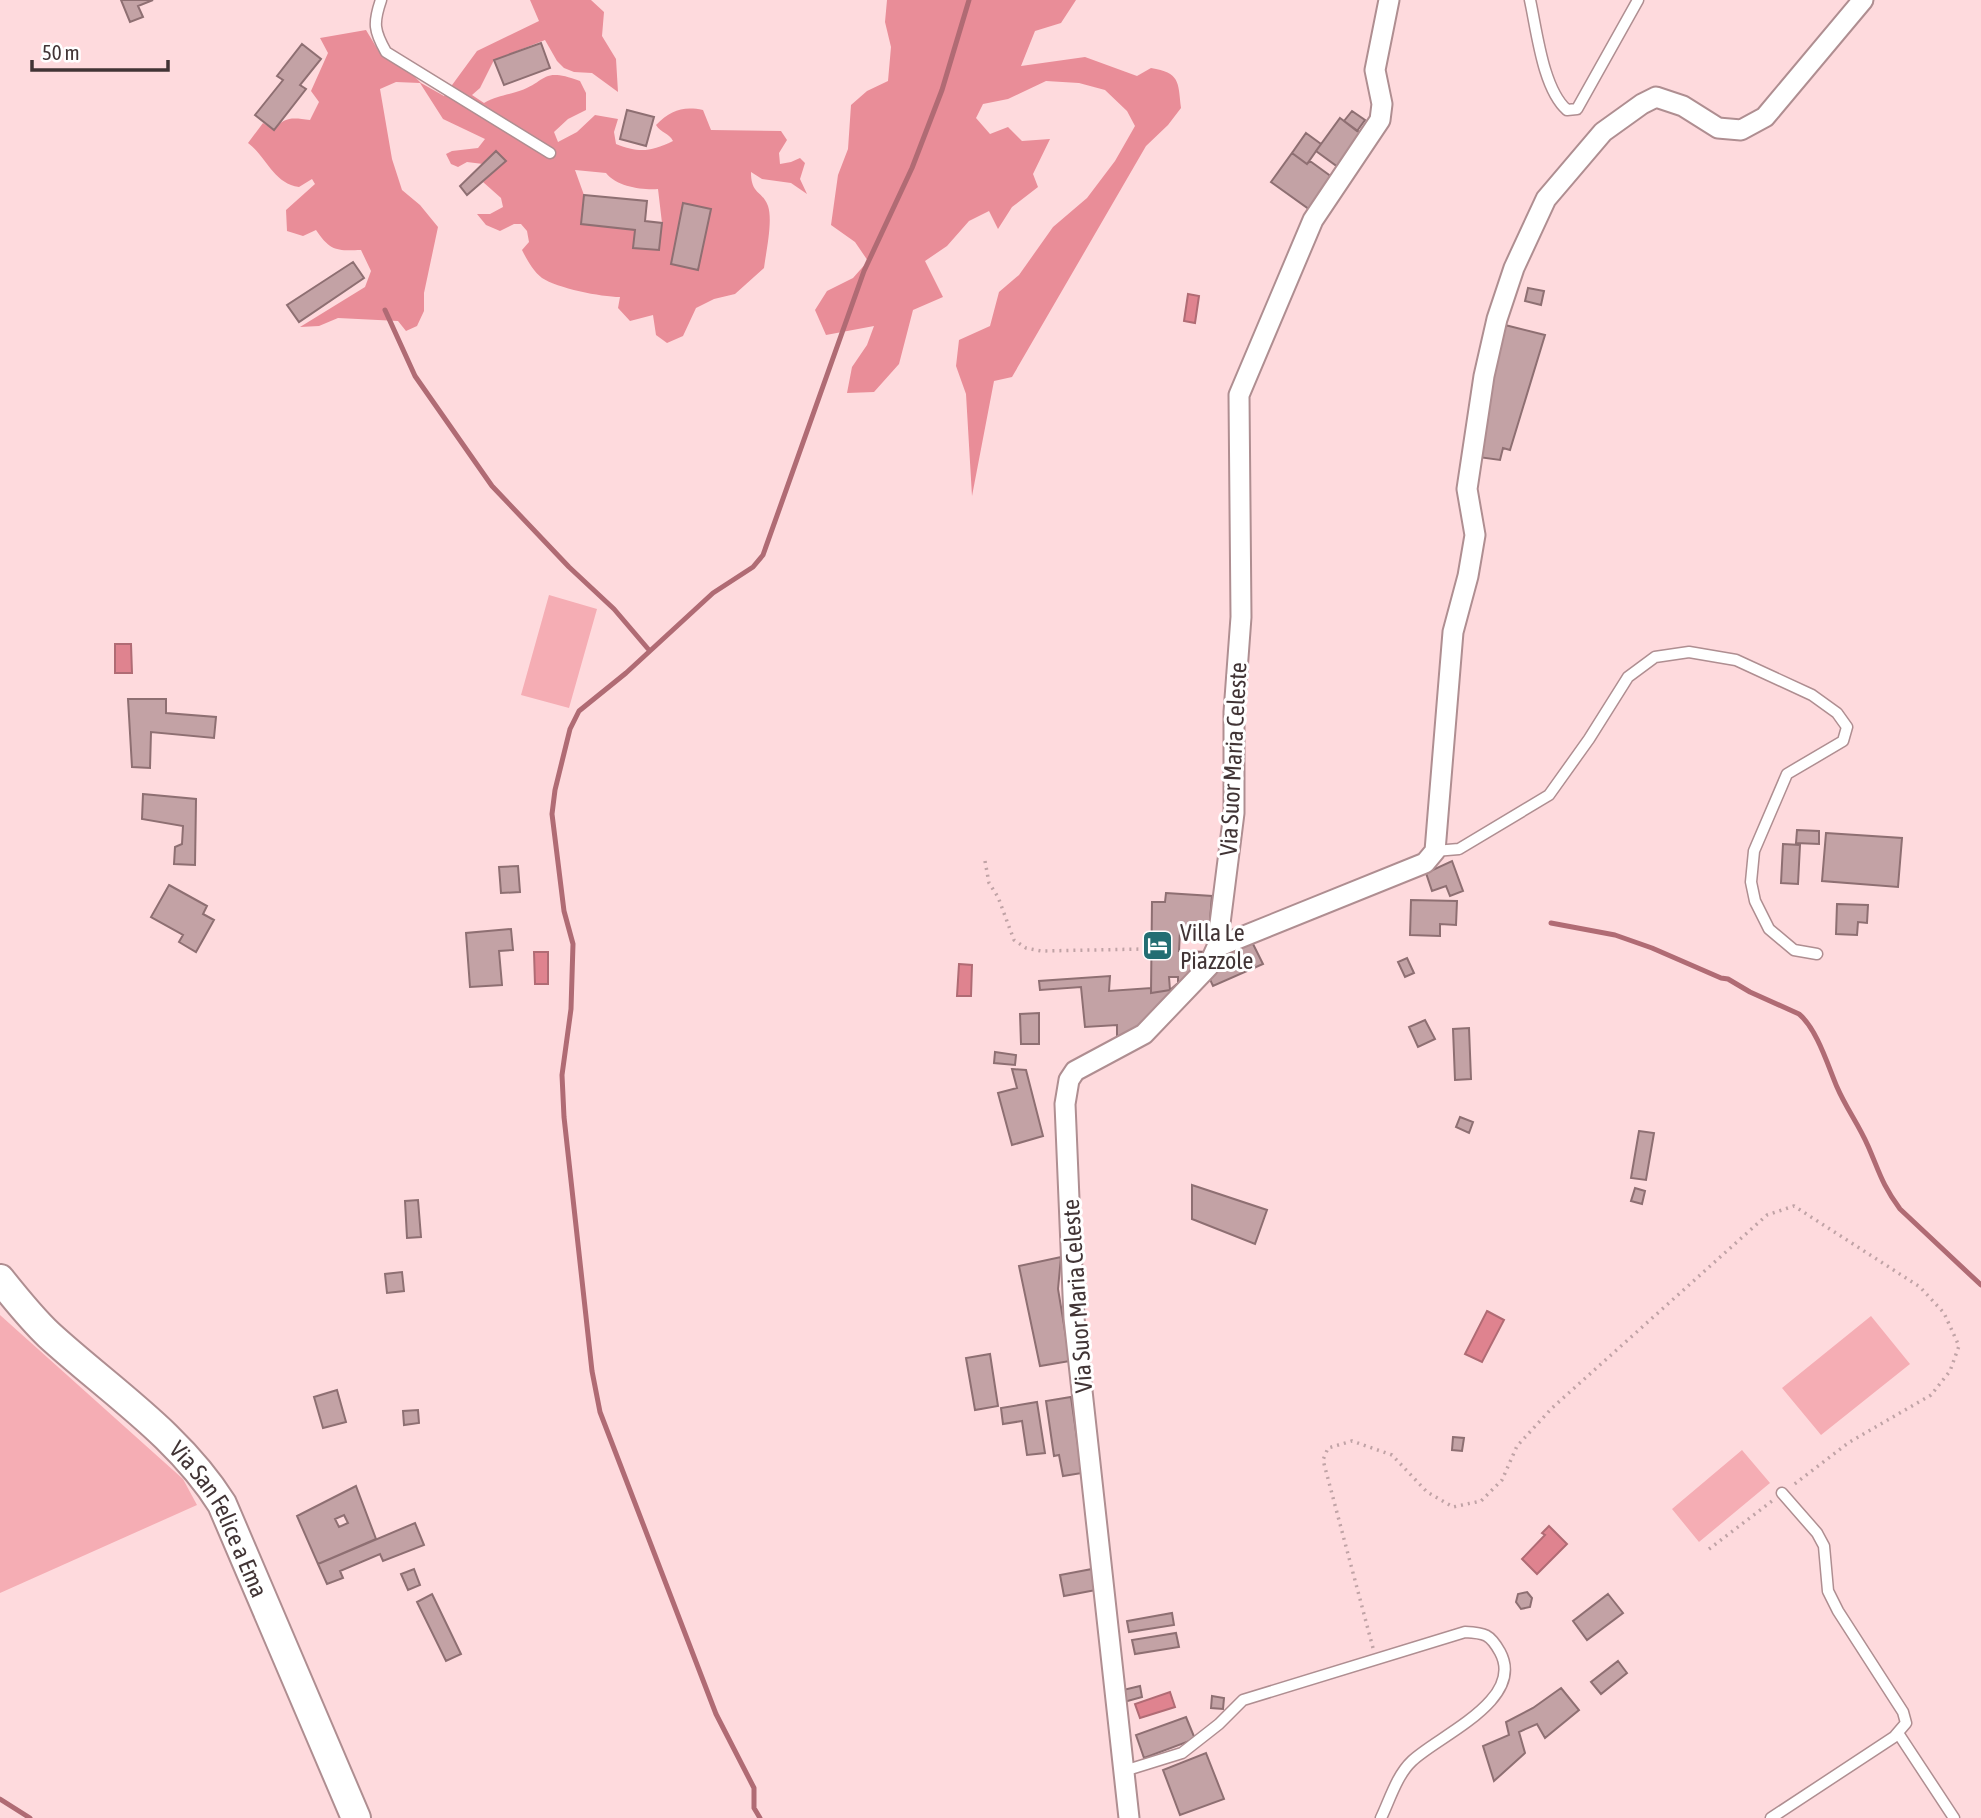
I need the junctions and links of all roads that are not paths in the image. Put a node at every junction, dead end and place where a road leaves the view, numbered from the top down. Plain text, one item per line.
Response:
1 (381, 0) edge
2 (1389, 0) edge
3 (1530, 0) edge
4 (1638, 0) edge
5 (1863, 0) edge
6 (550, 153) dead end
7 (1435, 851) junction
8 (1217, 947) junction
9 (1817, 954) dead end
10 (0, 1279) edge
11 (1782, 1493) road end
12 (1898, 1733) junction
13 (1124, 1771) junction
14 (356, 1818) edge
15 (1129, 1818) edge
16 (1381, 1818) edge
17 (1771, 1818) edge
18 (1954, 1818) edge

1 - 6 lane
2 - 8 street, Via Suor Maria Celeste
3 - 4 lane
5 - 7 street
7 - 8 street
7 - 9 lane
8 - 13 street, Via Suor Maria Celeste
10 - 14 street, Via San Felice a Ema
11 - 12 lane
12 - 17 lane
12 - 18 lane
13 - 15 street, Via Suor Maria Celeste
13 - 16 lane

